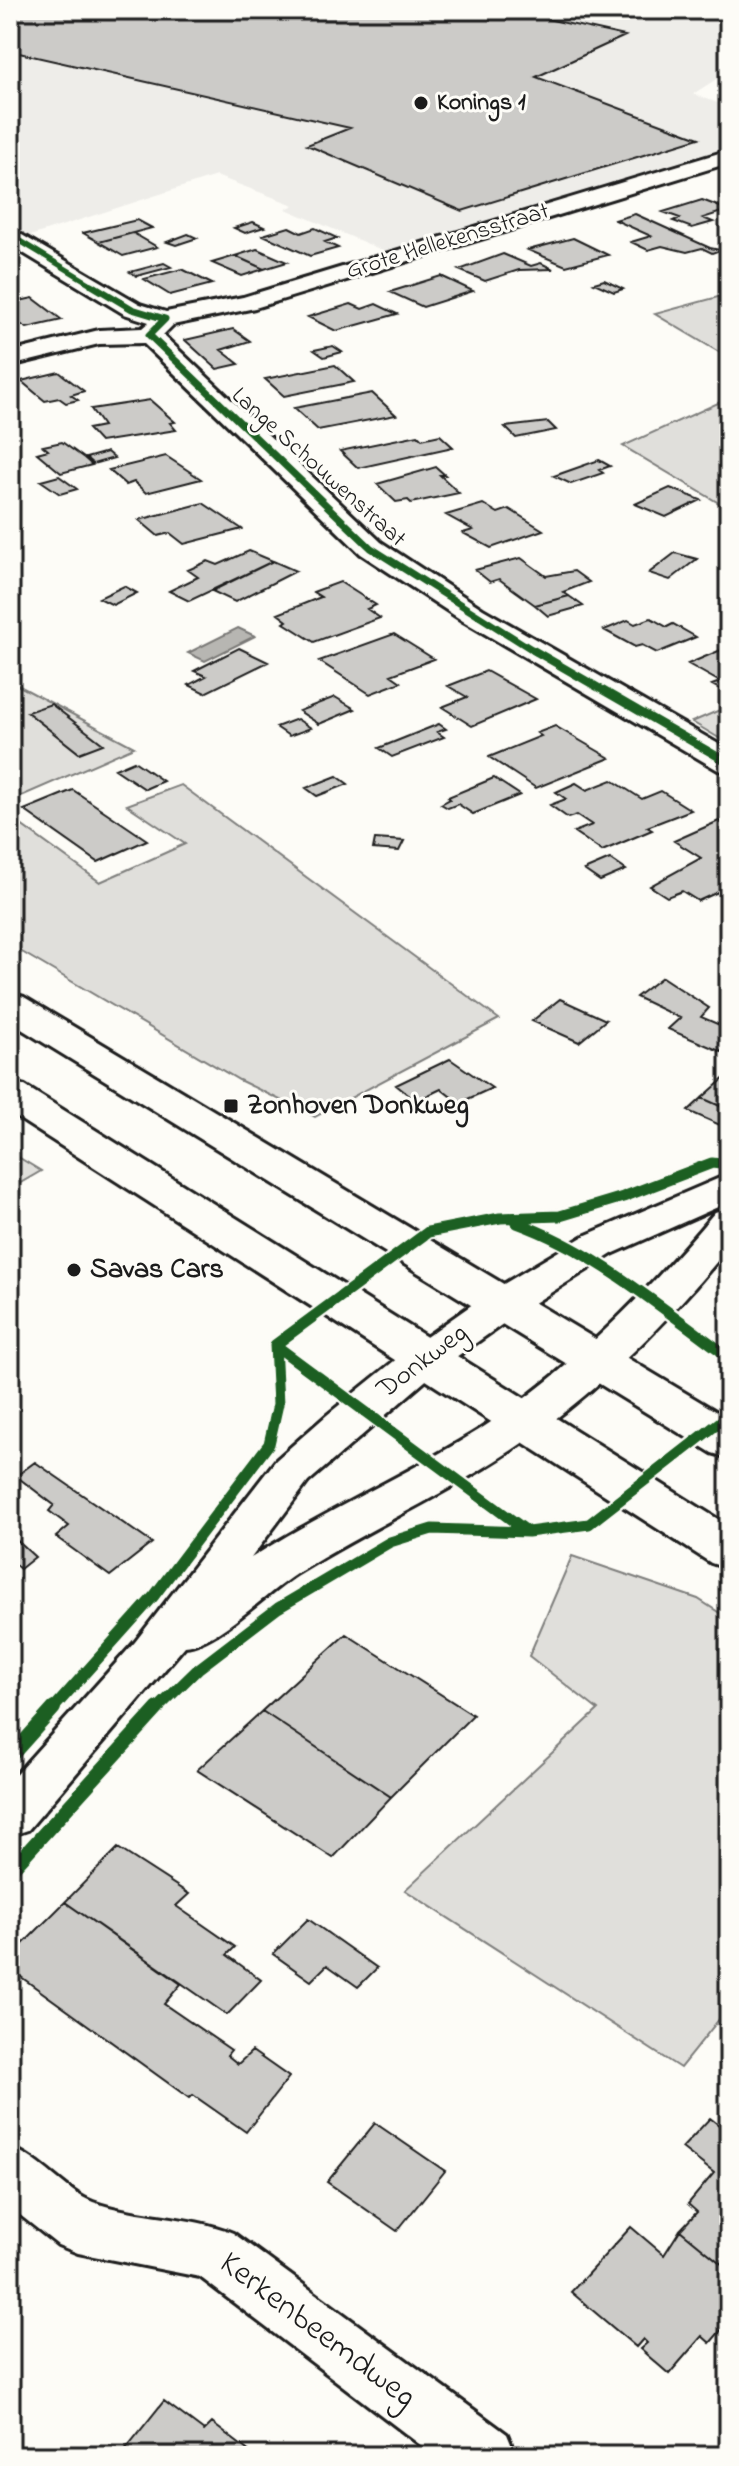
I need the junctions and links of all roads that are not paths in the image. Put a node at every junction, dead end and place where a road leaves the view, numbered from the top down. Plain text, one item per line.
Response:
1 (729, 156) edge
2 (10, 235) edge
3 (157, 327) junction
4 (10, 359) edge
5 (729, 763) edge
6 (10, 1005) edge
7 (10, 1095) edge
8 (729, 1187) edge
9 (729, 1221) edge
10 (502, 1304) junction
11 (424, 1359) junction
12 (597, 1363) junction
13 (525, 1420) junction
14 (729, 1441) edge
15 (729, 1550) edge
16 (152, 1655) junction
17 (10, 1815) edge
18 (10, 2173) edge
19 (485, 2456) edge

1 - 3 street, Grote Hellekensstraat
2 - 3 street, Lange Schouwenstraat
3 - 4 street, Grote Hellekensstraat
3 - 5 street, Lange Schouwenstraat
6 - 10 highway
7 - 11 highway
8 - 10 street, Donkweg
9 - 12 street, Donkweg
10 - 11 street, Donkweg
10 - 12 highway
11 - 13 highway
11 - 16 street, Donkweg
12 - 13 street, Donkweg
12 - 14 highway
13 - 15 highway
13 - 16 street, Donkweg
16 - 17 street, Donkweg
18 - 19 street, Kerkenbeemdweg

